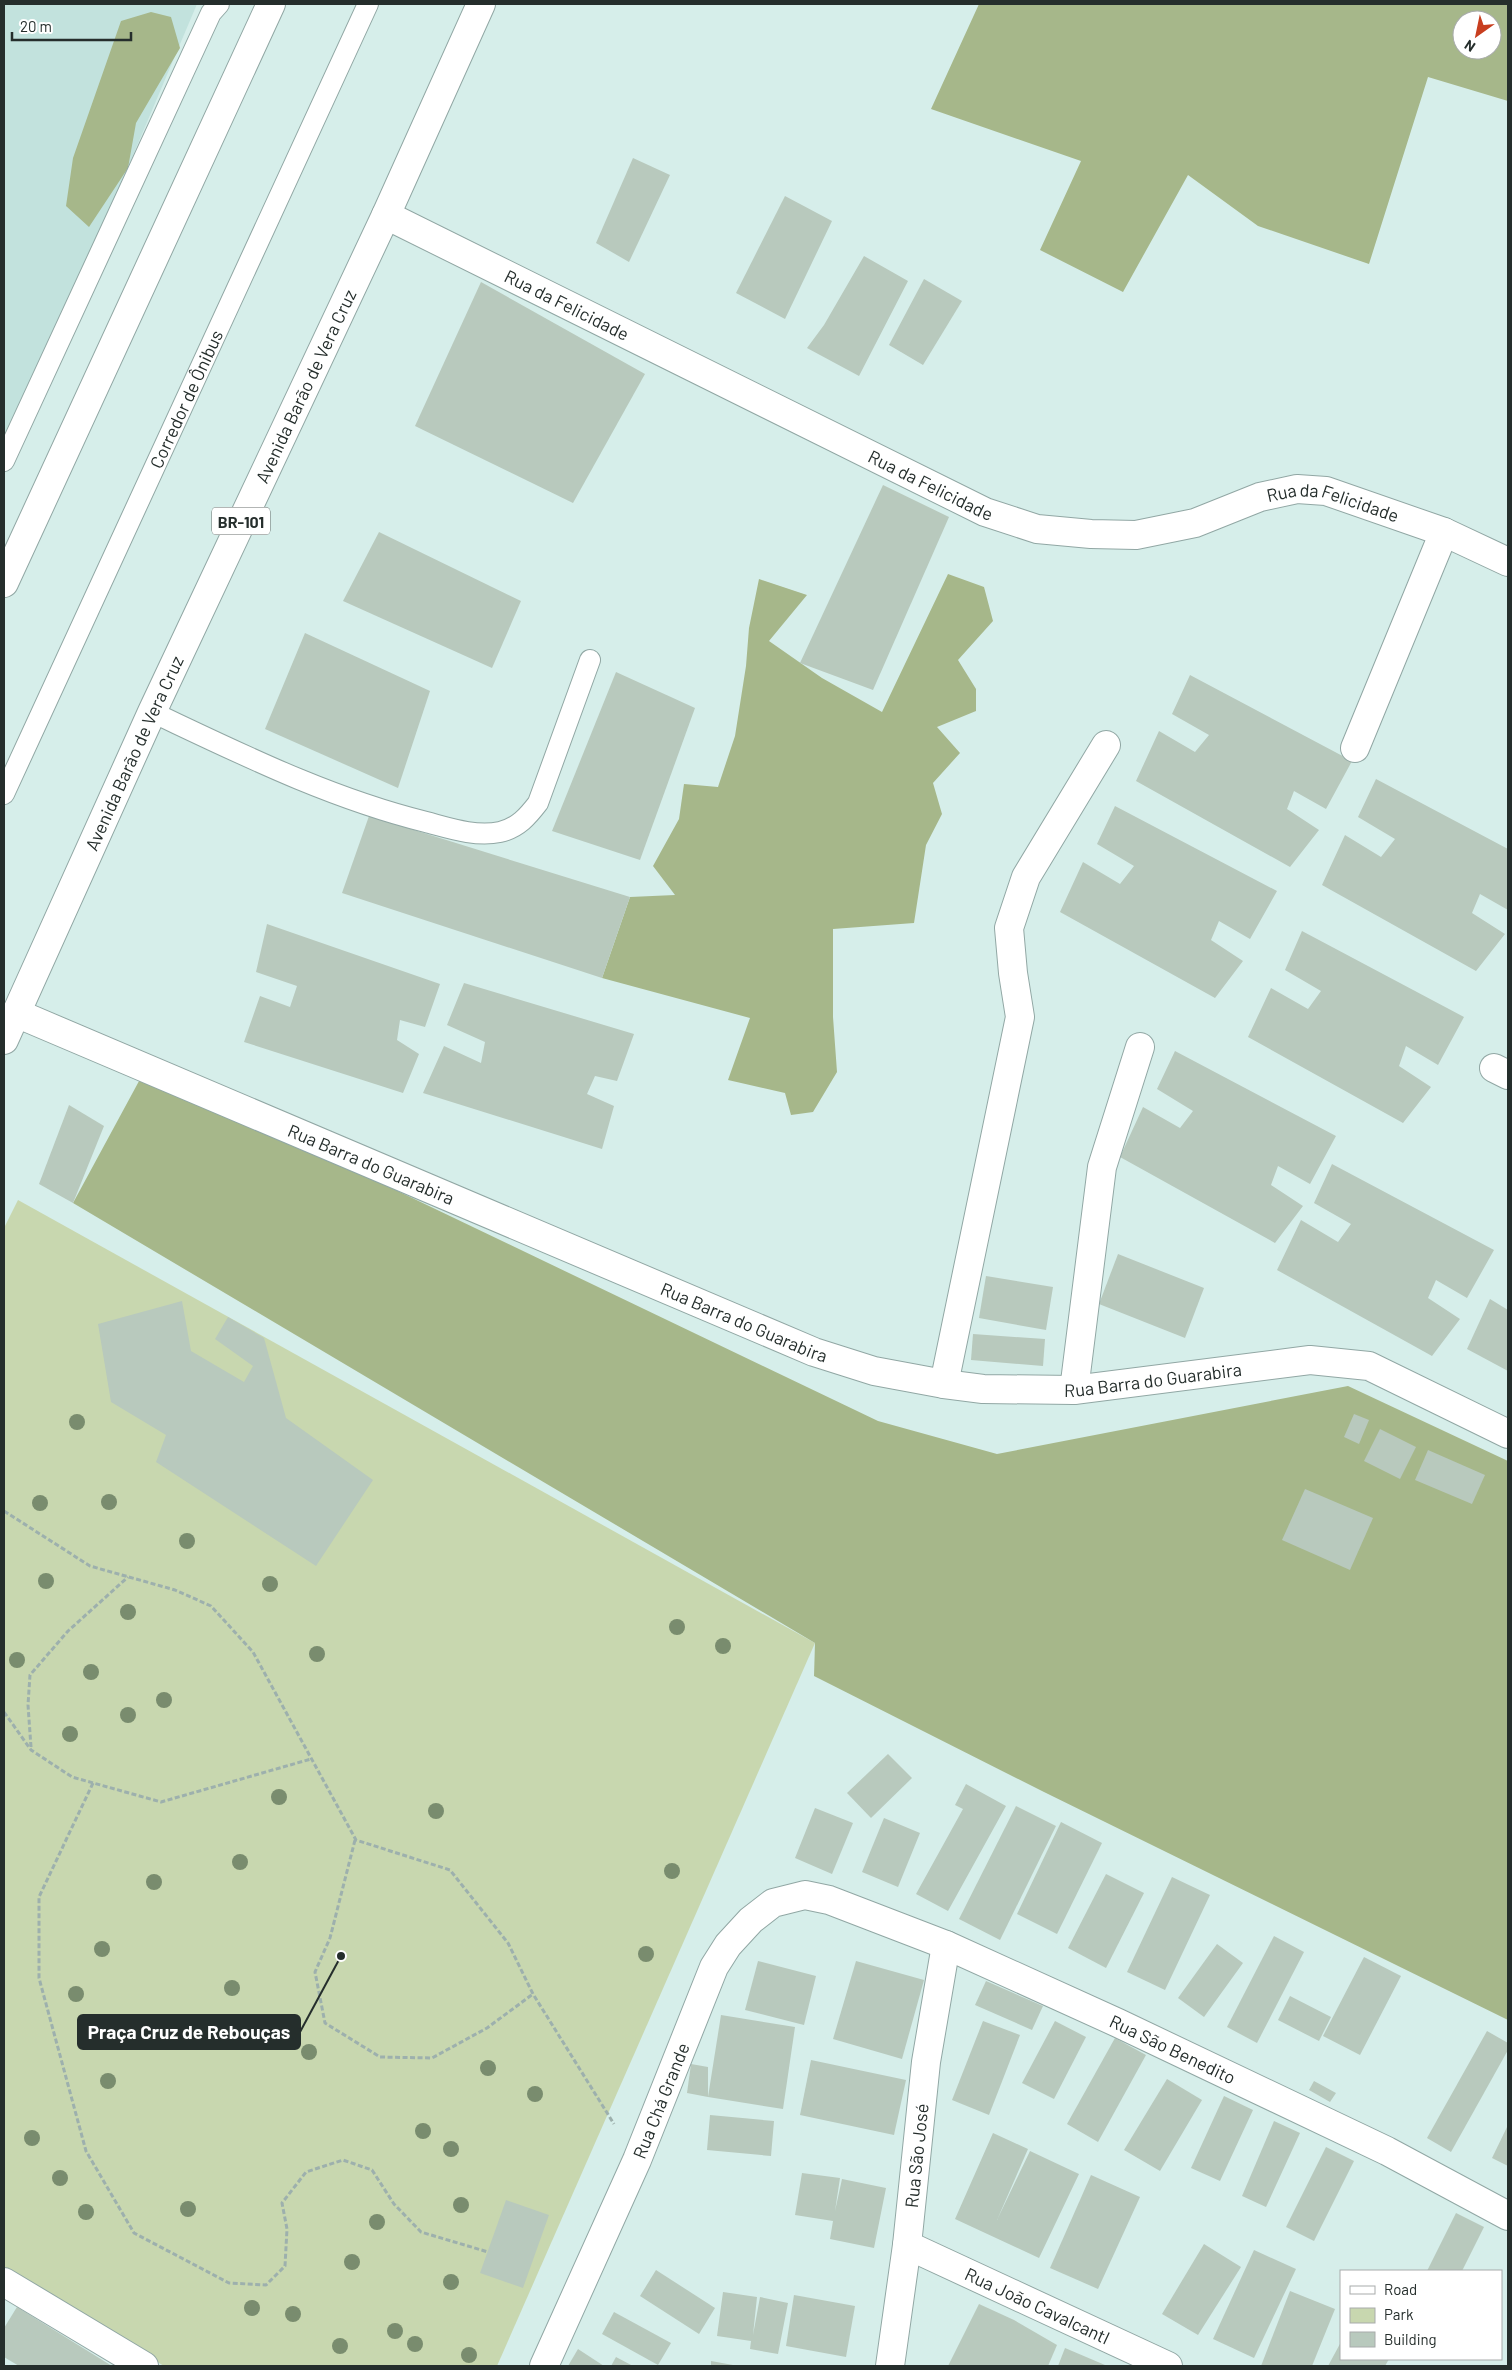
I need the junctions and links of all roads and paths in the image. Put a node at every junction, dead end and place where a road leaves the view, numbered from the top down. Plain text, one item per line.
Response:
1 (219, 4) edge
2 (271, 4) edge
3 (368, 4) edge
4 (481, 4) edge
5 (386, 215) junction
6 (4, 461) edge
7 (1444, 532) junction
8 (1508, 562) edge
9 (4, 583) edge
10 (590, 660) dead end
11 (152, 712) junction
12 (1106, 745) dead end
13 (1355, 748) dead end
14 (4, 794) edge
15 (16, 1013) junction
16 (4, 1040) edge
17 (1140, 1047) dead end
18 (944, 1384) junction
19 (1074, 1390) junction
20 (1508, 1434) edge
21 (4, 1511) edge
22 (128, 1576) junction
23 (4, 1712) edge
24 (31, 1750) junction
25 (311, 1759) junction
26 (93, 1783) junction
27 (356, 1840) junction
28 (830, 1900) joint
29 (946, 1945) junction
30 (532, 1994) junction
31 (637, 2160) junction
32 (1508, 2216) edge
33 (907, 2245) junction
34 (488, 2252) dead end
35 (4, 2282) edge
36 (144, 2366) edge
37 (544, 2366) edge
38 (890, 2366) edge
39 (1168, 2366) edge

1 - 6 lane
2 - 9 main road
3 - 14 lane, Corredor de Ônibus
4 - 5 main road, Avenida Barão de Vera Cruz / BR-101
5 - 7 main road, Rua da Felicidade
5 - 11 main road, Avenida Barão de Vera Cruz / BR-101
7 - 8 main road, Rua da Felicidade
7 - 13 main road
10 - 11 lane
11 - 15 main road, Avenida Barão de Vera Cruz / BR-101
12 - 18 main road
15 - 16 main road, Avenida Barão de Vera Cruz / BR-101
15 - 18 main road, Rua Barra do Guarabira
17 - 19 main road
18 - 19 main road, Rua Barra do Guarabira
19 - 20 main road, Rua Barra do Guarabira
21 - 22 path
22 - 24 path
22 - 25 path
23 - 24 path
24 - 26 path
25 - 26 path
25 - 27 path
26 - 34 path
27 - 30 path
27 - 30 path
28 - 29 main road, Rua São Benedito
28 - 31 main road, Rua Chá Grande
29 - 32 main road, Rua São Benedito
29 - 33 main road, Rua São José
30 - 31 path
31 - 37 main road, Rua Chá Grande
33 - 38 main road, Rua São José
33 - 39 main road, Rua João CavalcantI
35 - 36 main road

